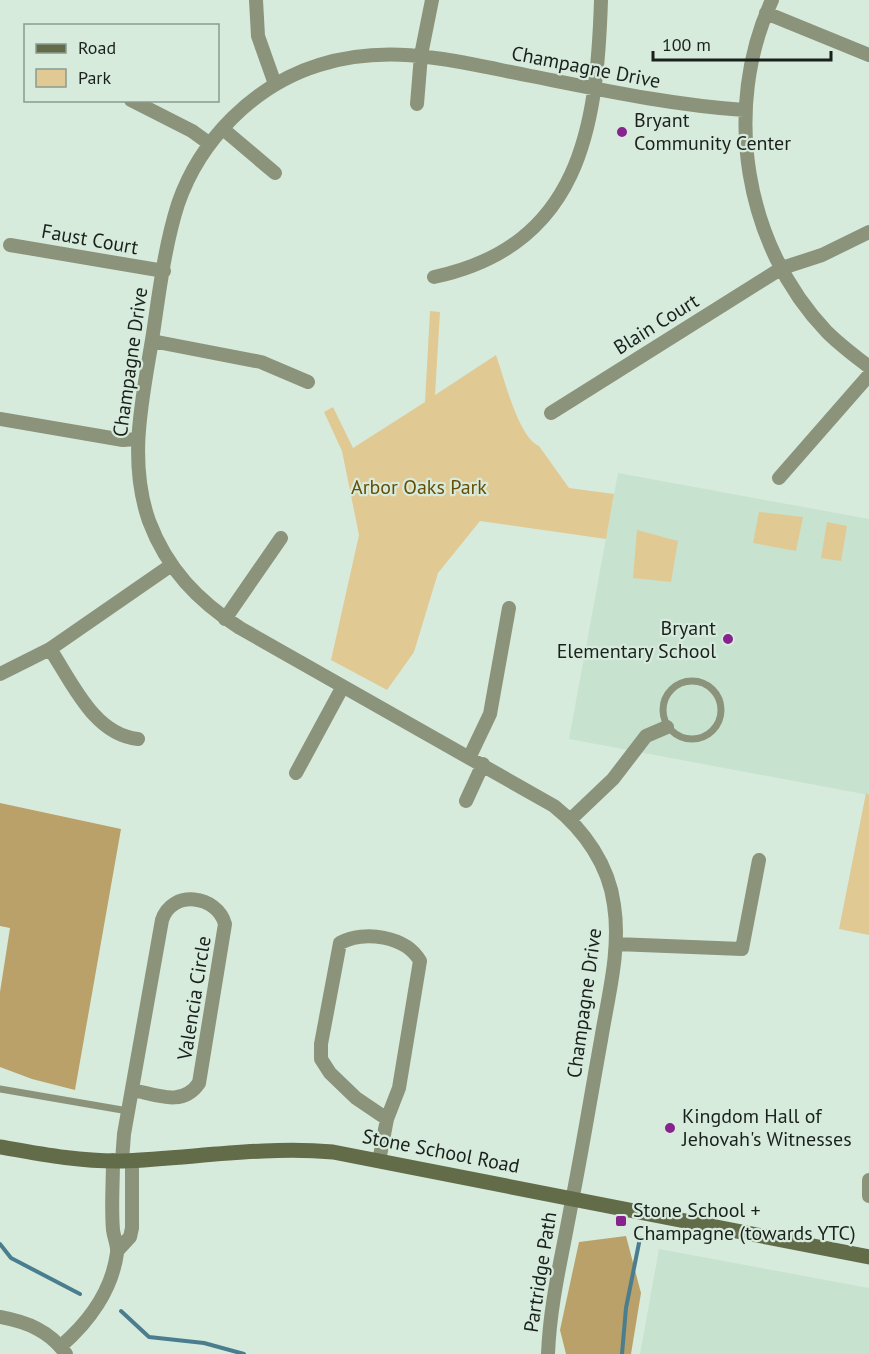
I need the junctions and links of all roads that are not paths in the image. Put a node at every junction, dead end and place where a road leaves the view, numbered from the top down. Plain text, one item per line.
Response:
1 (256, 0) edge
2 (432, 0) edge
3 (601, 0) edge
4 (769, 6) edge
5 (421, 55) junction
6 (869, 55) edge
7 (275, 84) junction
8 (594, 89) junction
9 (135, 102) edge
10 (417, 104) dead end
11 (744, 110) junction
12 (223, 129) junction
13 (210, 144) junction
14 (275, 173) dead end
15 (869, 232) edge
16 (10, 245) dead end
17 (783, 268) junction
18 (164, 271) junction
19 (434, 277) dead end
20 (152, 341) junction
21 (869, 367) edge
22 (869, 375) edge
23 (308, 382) dead end
24 (551, 413) dead end
25 (0, 419) edge
26 (137, 439) junction
27 (779, 478) dead end
28 (281, 538) dead end
29 (170, 566) junction
30 (509, 608) dead end
31 (225, 619) junction
32 (50, 649) junction
33 (0, 674) edge
34 (342, 688) junction
35 (667, 727) junction
36 (138, 739) dead end
37 (470, 756) junction
38 (483, 764) junction
39 (296, 773) dead end
40 (466, 801) dead end
41 (571, 819) junction
42 (759, 860) dead end
43 (616, 944) junction
44 (0, 1089) edge
45 (133, 1090) junction
46 (128, 1111) junction
47 (387, 1119) junction
48 (0, 1146) edge
49 (122, 1160) junction
50 (379, 1161) junction
51 (869, 1180) edge
52 (869, 1196) edge
53 (573, 1197) junction
54 (118, 1250) junction
55 (869, 1257) edge
56 (0, 1317) edge
57 (64, 1350) edge
58 (548, 1354) edge

1 - 7 street
2 - 5 street
3 - 8 street
4 - 6 street
4 - 11 street
5 - 7 street, Champagne Drive
5 - 8 street, Champagne Drive
5 - 10 street
7 - 12 street, Champagne Drive
8 - 11 street, Champagne Drive
8 - 19 street
9 - 13 street
11 - 17 street
12 - 13 street, Champagne Drive
12 - 14 street
13 - 18 street, Champagne Drive
15 - 17 street, Blain Court
16 - 18 street, Faust Court
17 - 21 street
17 - 24 street, Blain Court
18 - 20 street, Champagne Drive
20 - 23 street
20 - 26 street, Champagne Drive
22 - 27 street
25 - 26 street
26 - 29 street, Champagne Drive
28 - 31 street
29 - 31 street, Champagne Drive
29 - 32 street
30 - 37 street
31 - 34 street, Champagne Drive
32 - 33 street
32 - 36 street
34 - 37 street, Champagne Drive
34 - 39 street
35 - 35 lane
35 - 41 street
37 - 38 street, Champagne Drive
38 - 40 street
38 - 41 street, Champagne Drive
41 - 43 street, Champagne Drive
42 - 43 street
43 - 53 street, Champagne Drive
44 - 46 lane
45 - 45 street, Valencia Circle
45 - 46 street, Valencia Circle
46 - 49 street, Valencia Circle
47 - 47 street
47 - 50 street
48 - 49 main road, Stone School Road
49 - 50 main road, Stone School Road
49 - 54 street
49 - 54 street
50 - 53 main road, Stone School Road
51 - 52 street
53 - 55 main road, Stone School Road
53 - 58 street, Partridge Path
54 - 57 street
56 - 57 street

